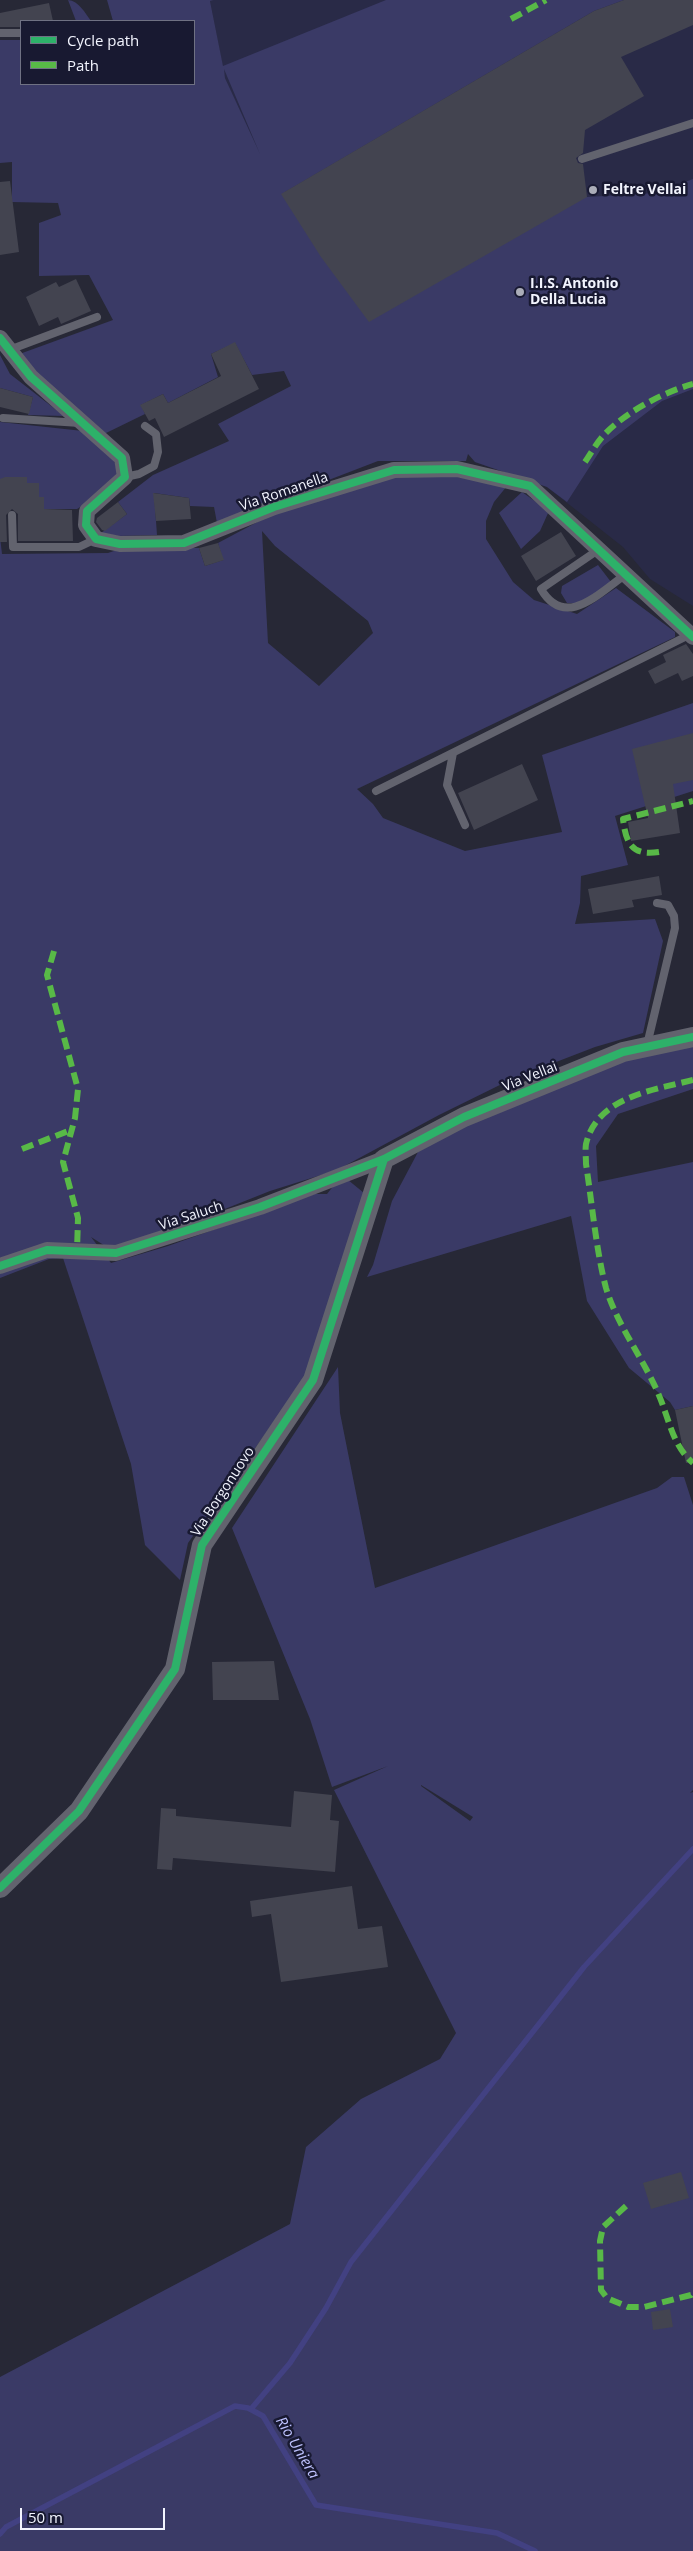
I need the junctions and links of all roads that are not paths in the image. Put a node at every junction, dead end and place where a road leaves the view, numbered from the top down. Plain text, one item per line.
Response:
1 (0, 33) edge
2 (20, 33) edge
3 (693, 123) edge
4 (582, 159) dead end
5 (97, 317) dead end
6 (4, 344) edge
7 (3, 418) dead end
8 (82, 424) junction
9 (145, 426) dead end
10 (124, 477) junction
11 (12, 515) dead end
12 (96, 539) junction
13 (598, 550) junction
14 (625, 575) junction
15 (691, 636) edge
16 (453, 753) junction
17 (376, 791) dead end
18 (465, 825) dead end
19 (658, 903) dead end
20 (693, 1037) edge
21 (647, 1045) junction
22 (384, 1159) junction
23 (0, 1266) edge
24 (0, 1888) edge

1 - 2 lane
3 - 4 lane
5 - 6 lane
6 - 8 street
7 - 8 lane
8 - 10 street
9 - 10 lane
10 - 12 street
11 - 12 lane
12 - 13 street, Via Romanella
13 - 14 street, Via Romanella
13 - 14 lane
14 - 15 street, Via Romanella
15 - 16 lane, Via Romanella
16 - 17 lane, Via Romanella
16 - 18 lane
19 - 21 lane
20 - 21 street, Via Vellai
21 - 22 street, Via Vellai
22 - 23 street, Via Saluch
22 - 24 street, Via Borgonuovo

